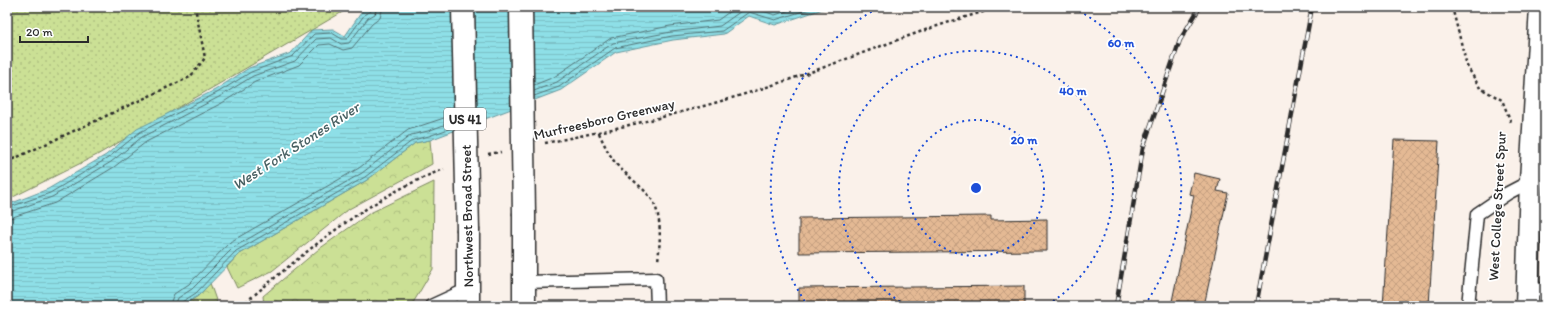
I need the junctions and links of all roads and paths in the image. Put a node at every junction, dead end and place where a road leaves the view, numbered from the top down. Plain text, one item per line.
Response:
1 (195, 7) edge
2 (463, 7) edge
3 (521, 7) edge
4 (1002, 7) edge
5 (1452, 7) edge
6 (1541, 7) edge
7 (1541, 85) edge
8 (1511, 130) dead end
9 (599, 133) junction
10 (540, 144) dead end
11 (502, 151) dead end
12 (487, 154) dead end
13 (7, 162) edge
14 (446, 169) dead end
15 (1538, 179) edge
16 (656, 280) junction
17 (524, 282) junction
18 (1533, 294) edge
19 (468, 298) edge
20 (241, 306) edge
21 (431, 306) edge
22 (524, 306) edge
23 (657, 306) edge
24 (1468, 306) edge

1 - 13 path
2 - 19 main road, Northwest Broad Street / US 41, bridge
3 - 17 main road, bridge
4 - 9 path, Murfreesboro Greenway
5 - 8 path, West College Street Spur
6 - 7 main road
7 - 15 main road
9 - 10 path, Murfreesboro Greenway
9 - 16 path
11 - 12 path
14 - 20 path
15 - 18 main road
15 - 24 lane
16 - 17 lane
16 - 23 lane
17 - 22 main road
19 - 21 lane

